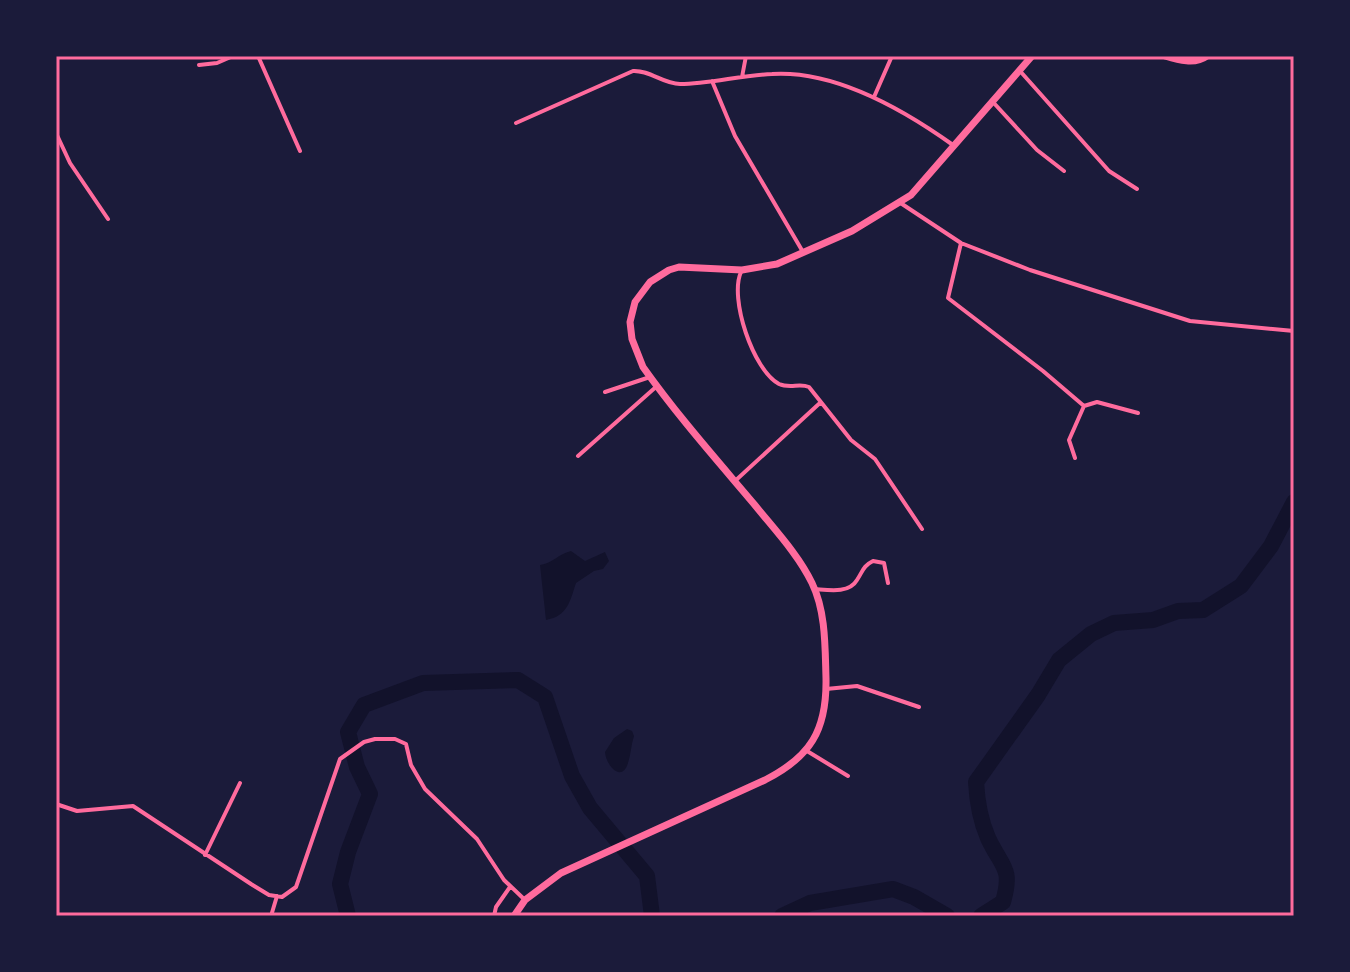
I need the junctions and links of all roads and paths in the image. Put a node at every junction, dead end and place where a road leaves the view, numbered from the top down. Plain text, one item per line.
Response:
1 (233, 56) edge
2 (258, 56) edge
3 (746, 56) edge
4 (892, 56) edge
5 (1032, 56) edge
6 (1165, 56) edge
7 (1207, 56) edge
8 (199, 65) dead end
9 (1018, 69) junction
10 (742, 77) junction
11 (712, 81) junction
12 (874, 97) junction
13 (992, 101) junction
14 (516, 123) dead end
15 (56, 133) edge
16 (953, 145) junction
17 (300, 151) dead end
18 (1064, 171) dead end
19 (1137, 189) dead end
20 (899, 202) junction
21 (108, 219) dead end
22 (961, 243) junction
23 (805, 254) junction
24 (742, 270) junction
25 (1294, 331) edge
26 (650, 377) junction
27 (657, 386) junction
28 (605, 392) dead end
29 (822, 401) junction
30 (1084, 406) junction
31 (1138, 413) dead end
32 (578, 456) dead end
33 (1075, 458) dead end
34 (735, 481) junction
35 (922, 529) dead end
36 (888, 583) dead end
37 (815, 589) junction
38 (826, 689) junction
39 (919, 707) dead end
40 (807, 751) junction
41 (848, 776) dead end
42 (240, 783) dead end
43 (56, 804) edge
44 (205, 855) junction
45 (510, 887) junction
46 (277, 896) junction
47 (525, 900) junction
48 (271, 916) edge
49 (494, 916) edge
50 (514, 916) edge

1 - 8 street
2 - 17 street
3 - 10 street
4 - 12 street
5 - 9 highway
6 - 7 highway
9 - 13 highway
9 - 19 street
10 - 11 street
10 - 12 street
11 - 14 street
11 - 23 street
12 - 16 street
13 - 16 highway
13 - 18 street
15 - 21 street
16 - 20 highway
20 - 22 street
20 - 23 highway
22 - 25 street
22 - 30 street
23 - 24 highway
24 - 26 highway
24 - 29 street
26 - 27 highway
26 - 28 street
27 - 32 street
27 - 34 highway
29 - 34 street
29 - 35 street
30 - 31 street
30 - 33 street
34 - 37 highway
36 - 37 street
37 - 38 highway
38 - 39 street
38 - 40 highway
40 - 41 street
40 - 47 highway
42 - 44 street
43 - 44 street
44 - 46 street
45 - 46 street
45 - 47 street
45 - 49 street
46 - 48 street
47 - 50 highway

